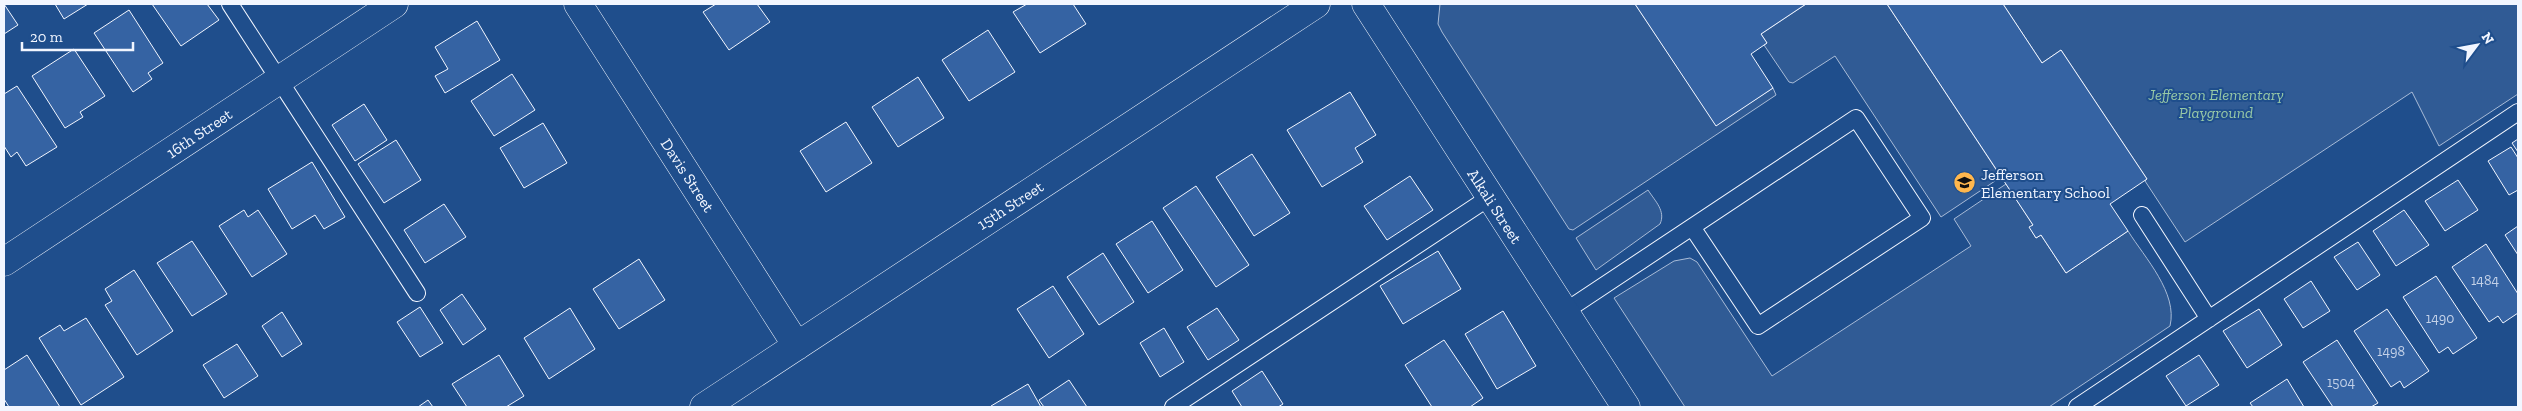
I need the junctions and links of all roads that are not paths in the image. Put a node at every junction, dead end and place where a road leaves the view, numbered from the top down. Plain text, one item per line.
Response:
1 (230, 4) edge
2 (394, 4) edge
3 (578, 4) edge
4 (1316, 4) edge
5 (1366, 4) edge
6 (278, 80) junction
7 (2518, 112) edge
8 (1490, 197) junction
9 (2142, 215) dead end
10 (1692, 226) junction
11 (4, 262) edge
12 (416, 292) dead end
13 (1564, 312) junction
14 (2209, 319) junction
15 (797, 346) junction
16 (1623, 406) edge
17 (704, 407) edge
18 (1173, 407) edge
19 (2077, 407) edge

1 - 6 lane
2 - 6 street, 16th Street
3 - 15 street, Davis Street
4 - 15 street, 15th Street
5 - 8 street, Alkali Street
6 - 11 street, 16th Street
6 - 12 lane
7 - 14 lane
8 - 13 street, Alkali Street
8 - 18 lane
9 - 14 lane
10 - 10 lane
10 - 13 lane
13 - 16 street, Alkali Street
14 - 19 lane
15 - 17 street, 15th Street

